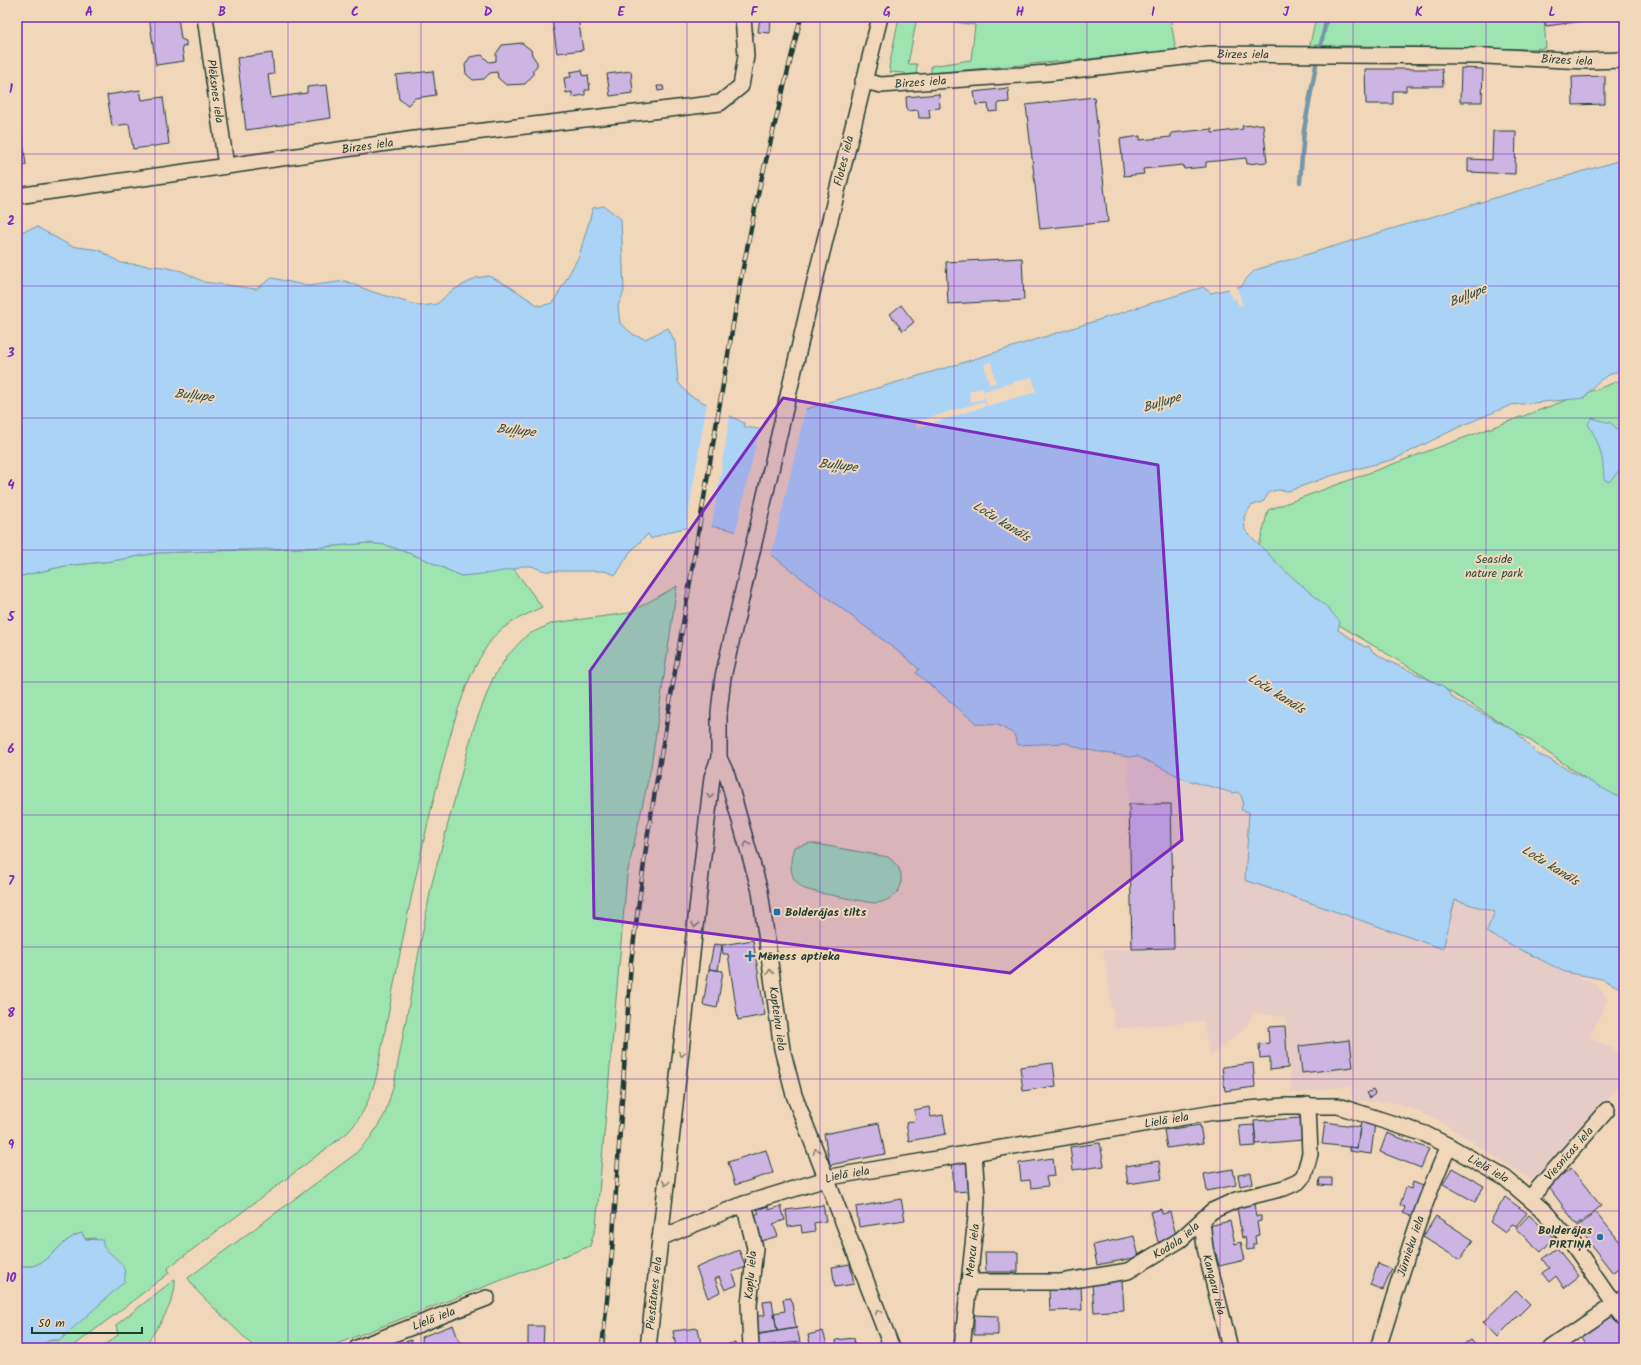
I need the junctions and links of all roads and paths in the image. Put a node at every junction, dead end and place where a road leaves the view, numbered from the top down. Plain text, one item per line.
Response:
1 (205, 17) edge
2 (743, 17) edge
3 (880, 17) edge
4 (1624, 60) edge
5 (863, 82) junction
6 (226, 166) junction
7 (17, 196) edge
8 (723, 677) joint
9 (719, 758) junction
10 (1308, 1106) junction
11 (1607, 1110) dead end
12 (1449, 1146) junction
13 (974, 1152) junction
14 (826, 1178) junction
15 (1530, 1198) junction
16 (744, 1204) junction
17 (1202, 1221) junction
18 (660, 1238) junction
19 (969, 1282) junction
20 (487, 1298) dead end
21 (1619, 1301) edge
22 (1624, 1318) edge
23 (357, 1348) edge
24 (648, 1348) edge
25 (751, 1348) edge
26 (892, 1348) edge
27 (962, 1348) edge
28 (1230, 1348) edge
29 (1378, 1348) edge
30 (1551, 1348) edge

1 - 6 street, Plēksnes iela
2 - 6 street, Birzes iela
3 - 5 street, Flotes iela
4 - 5 street, Birzes iela
5 - 8 street, Flotes iela
6 - 7 street, Birzes iela
8 - 9 street, Kapteiņu iela
14 -> 9 street, Kapteiņu iela
9 -> 18 street, Piestātnes iela
10 - 12 street, Lielā iela
10 - 13 street, Lielā iela
10 - 17 street, Kodola iela
11 - 15 street, Viesnīcas iela
12 - 15 street, Lielā iela
12 - 29 street, Jūrnieku iela
13 - 14 street, Lielā iela
13 - 19 street, Mencu iela
14 - 16 street, Lielā iela
26 -> 14 street, Kapteiņu iela
15 - 21 street, Lielā iela
16 - 18 street, Lielā iela
16 - 25 street, Kapļu iela
17 - 19 street, Kodola iela
17 - 28 street, Kangaru iela
18 - 24 street, Piestātnes iela
19 - 27 street, Mencu iela
20 - 23 street, Lielā iela
21 - 22 street, Lielā iela
21 - 30 street

